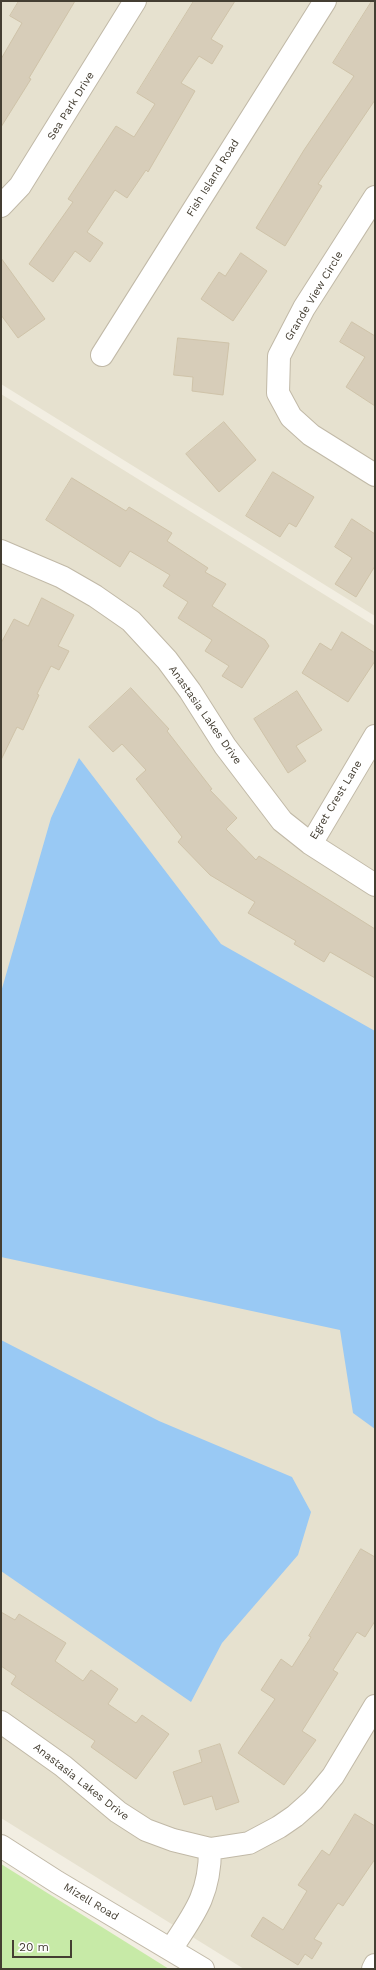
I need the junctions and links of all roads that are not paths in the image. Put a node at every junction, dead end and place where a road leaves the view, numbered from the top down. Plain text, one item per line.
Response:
1 (135, 1) edge
2 (325, 1) edge
3 (375, 197) edge
4 (1, 206) edge
5 (102, 355) dead end
6 (375, 475) edge
7 (1, 551) edge
8 (375, 736) edge
9 (311, 844) junction
10 (375, 885) edge
11 (375, 1706) edge
12 (1, 1722) edge
13 (1, 1846) edge
14 (210, 1849) junction
15 (171, 1949) junction
16 (375, 1965) edge
17 (203, 1969) edge
18 (373, 1969) edge

1 - 4 street, Sea Park Drive
2 - 5 street, Fish Island Road
3 - 6 street, Grande View Circle
7 - 9 street, Anastasia Lakes Drive
8 - 9 street, Egret Crest Lane
9 - 10 street, Anastasia Lakes Drive
11 - 14 street, Anastasia Lakes Drive
12 - 14 street, Anastasia Lakes Drive
13 - 15 street, Mizell Road
14 - 15 street
15 - 17 street, Mizell Road
16 - 18 street

